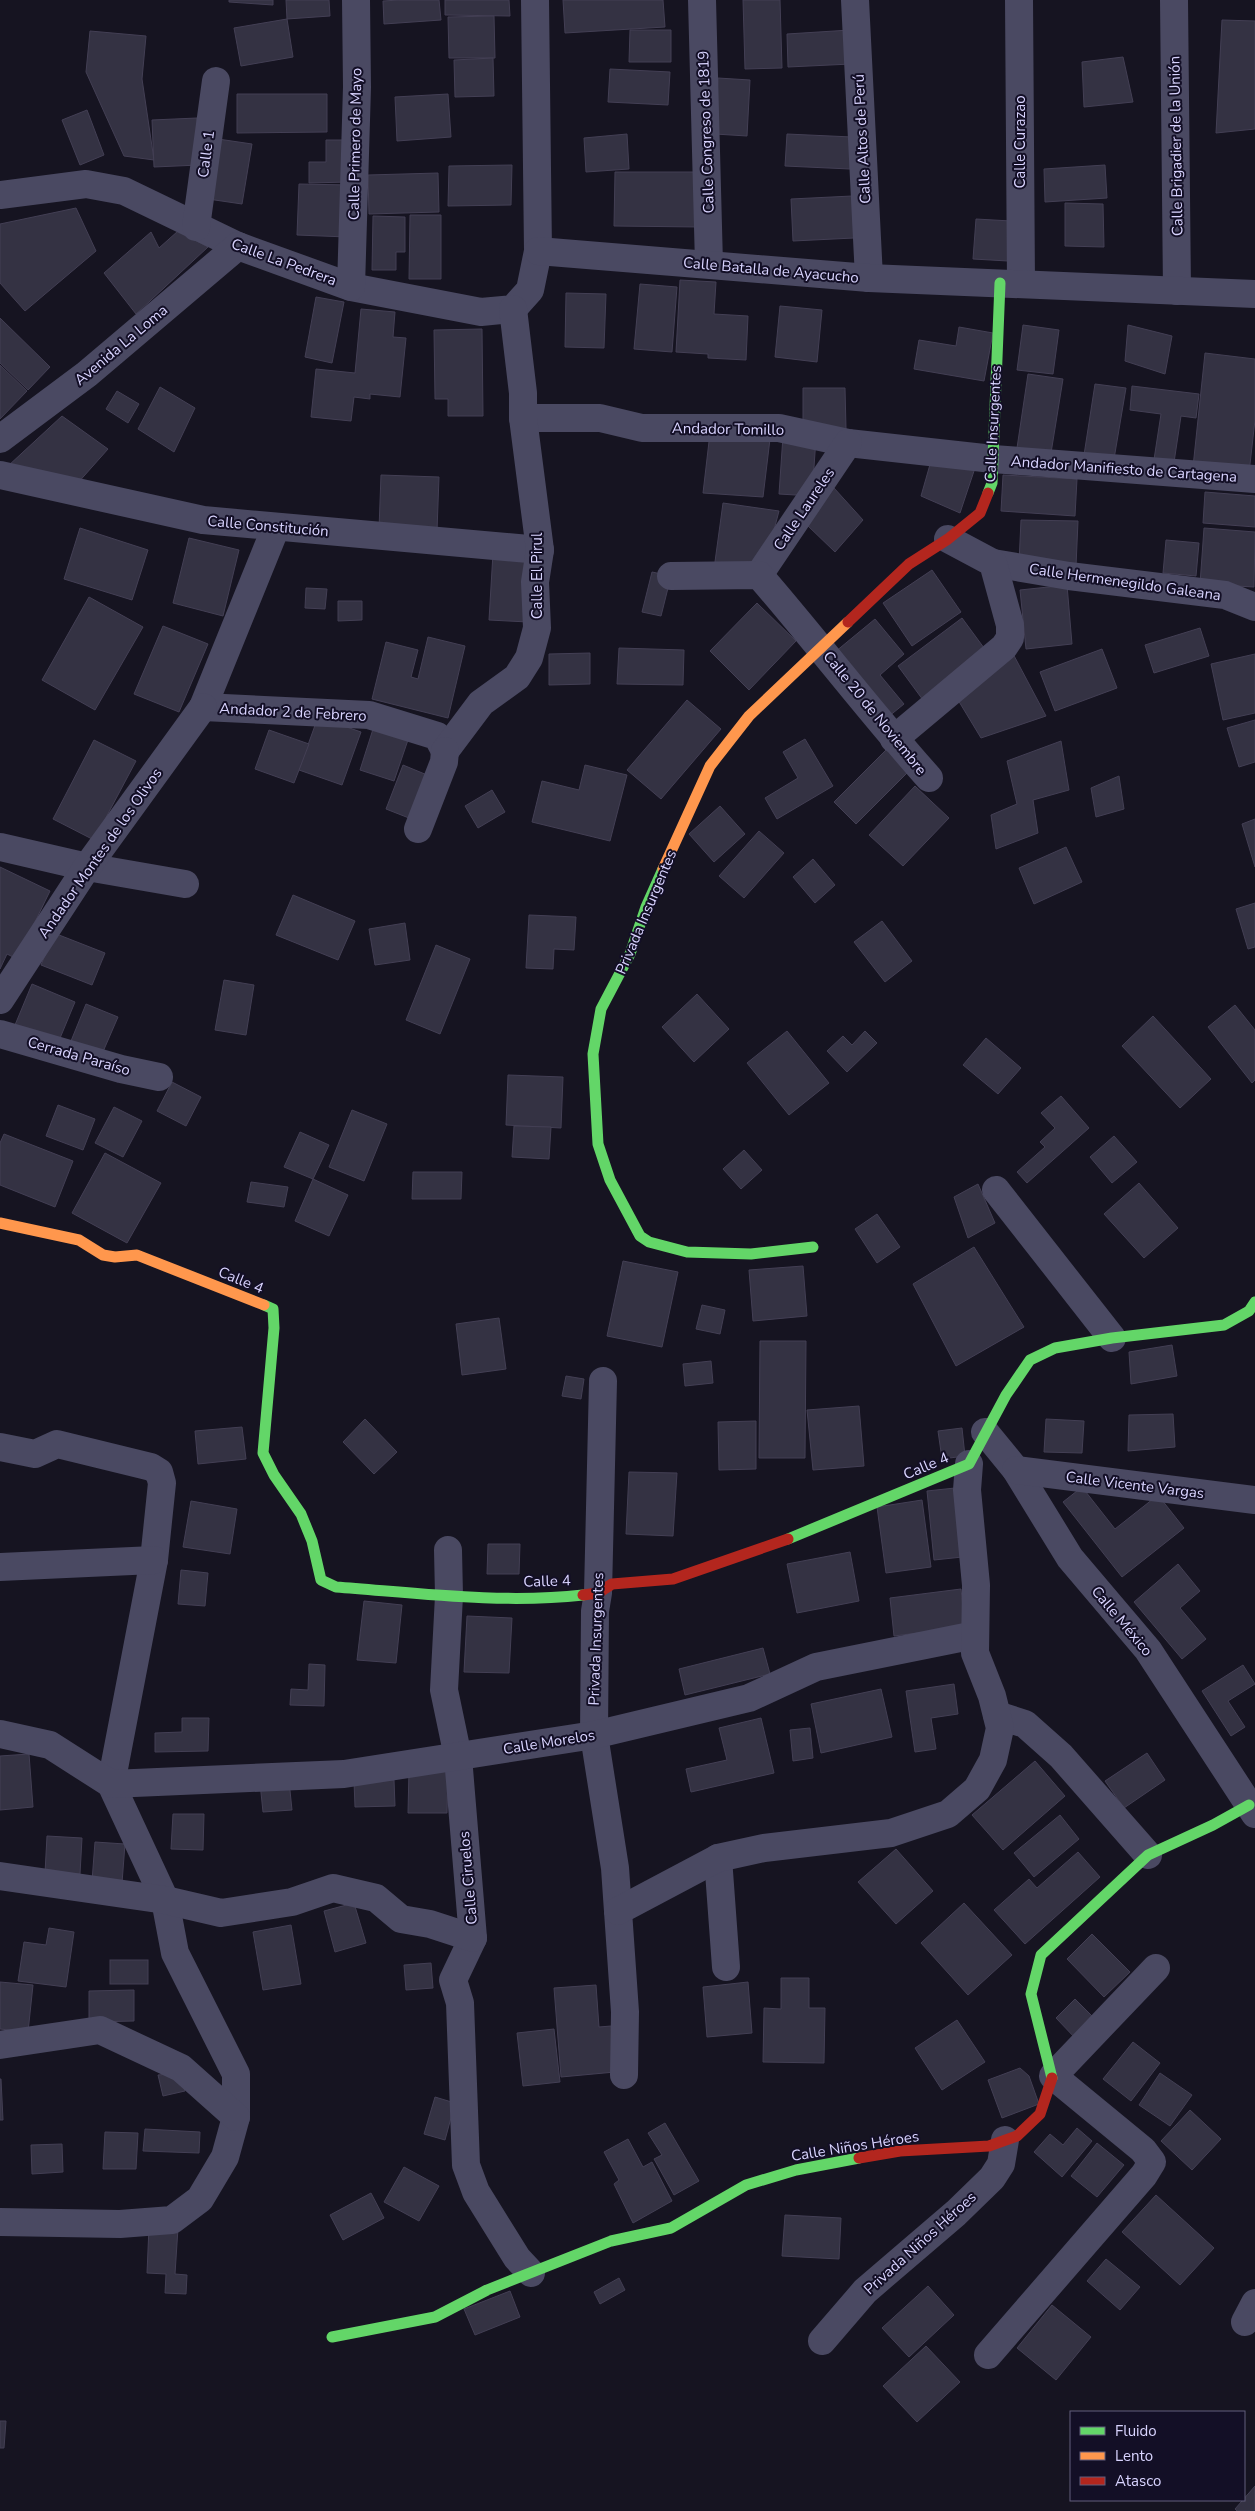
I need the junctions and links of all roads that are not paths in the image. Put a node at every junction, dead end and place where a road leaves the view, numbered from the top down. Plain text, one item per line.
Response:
1 (356, 0) edge
2 (535, 0) edge
3 (702, 0) edge
4 (855, 0) edge
5 (1019, 0) edge
6 (1174, 0) edge
7 (216, 81) dead end
8 (0, 195) edge
9 (196, 227) junction
10 (238, 246) junction
11 (538, 252) junction
12 (710, 264) junction
13 (869, 278) junction
14 (1011, 284) junction
15 (351, 287) junction
16 (1178, 291) junction
17 (1255, 294) edge
18 (513, 309) junction
19 (523, 418) junction
20 (0, 439) edge
21 (848, 444) junction
22 (993, 459) junction
23 (0, 475) edge
24 (1255, 478) edge
25 (276, 527) junction
26 (948, 539) junction
27 (540, 550) junction
28 (993, 563) junction
29 (759, 575) junction
30 (671, 576) dead end
31 (1255, 607) edge
32 (822, 647) junction
33 (203, 707) junction
34 (894, 739) junction
35 (445, 751) junction
36 (929, 778) dead end
37 (418, 829) dead end
38 (0, 847) edge
39 (87, 867) junction
40 (186, 884) dead end
41 (0, 1000) edge
42 (0, 1034) edge
43 (159, 1077) dead end
44 (996, 1190) dead end
45 (0, 1223) edge
46 (813, 1247) dead end
47 (1255, 1302) edge
48 (1112, 1338) junction
49 (603, 1381) dead end
50 (985, 1432) junction
51 (0, 1446) edge
52 (969, 1464) junction
53 (1016, 1470) junction
54 (1255, 1500) edge
55 (448, 1550) dead end
56 (154, 1560) junction
57 (0, 1566) edge
58 (598, 1593) junction
59 (449, 1596) junction
60 (975, 1635) junction
61 (997, 1715) junction
62 (0, 1734) edge
63 (594, 1735) junction
64 (458, 1757) junction
65 (111, 1784) junction
66 (1252, 1809) edge
67 (1148, 1855) junction
68 (718, 1858) junction
69 (0, 1876) edge
70 (165, 1900) junction
71 (618, 1911) junction
72 (473, 1938) junction
73 (726, 1967) dead end
74 (1156, 1968) dead end
75 (0, 2045) edge
76 (624, 2076) dead end
77 (1053, 2076) junction
78 (236, 2117) junction
79 (1005, 2140) junction
80 (0, 2222) edge
81 (531, 2273) junction
82 (332, 2337) dead end
83 (822, 2341) dead end
84 (988, 2355) dead end

1 - 15 street, Calle Primero de Mayo
2 - 11 street
3 - 12 street, Calle Congreso de 1819
4 - 13 street, Calle Altos de Perú
5 - 14 street, Calle Curazao
6 - 16 street, Calle Brigadier de la Unión
7 - 9 street, Calle 1
8 - 9 street, Calle La Pedrera
9 - 10 street, Calle La Pedrera
10 - 15 street, Calle La Pedrera
10 - 20 street, Avenida La Loma
11 - 12 street, Calle Batalla de Ayacucho
11 - 18 street
12 - 13 street, Calle Batalla de Ayacucho
13 - 14 street, Calle Batalla de Ayacucho
14 - 16 street, Calle Batalla de Ayacucho
14 - 22 street, Calle Insurgentes
15 - 18 street, Calle La Pedrera
16 - 17 street, Calle Batalla de Ayacucho
18 - 19 street, Calle El Pirul
19 - 21 street, Andador Tomillo
19 - 27 street, Calle El Pirul
21 - 22 street, Andador Tomillo
21 - 29 street, Calle Laureles
22 - 24 street, Andador Manifiesto de Cartagena
22 - 26 street, Calle Insurgentes
23 - 25 street, Calle Constitución
25 - 27 street, Calle Constitución
25 - 33 street, Andador 2 de Febrero
26 - 28 street
26 - 32 street, Privada Insurgentes
27 - 35 street, Calle El Pirul
28 - 31 street, Calle Hermenegildo Galeana
28 - 34 street
29 - 30 street
29 - 32 street, Calle 20 de Noviembre
32 - 34 street, Calle 20 de Noviembre
32 - 46 street, Privada Insurgentes
33 - 35 street, Andador 2 de Febrero
33 - 39 street, Andador Montes de los Olivos
34 - 36 street, Calle 20 de Noviembre
35 - 37 street
38 - 39 street
39 - 40 street
39 - 41 street, Andador Montes de los Olivos
42 - 43 street, Cerrada Paraíso
44 - 48 street
45 - 59 street, Calle 4
47 - 48 street, Calle 4
48 - 50 street, Calle 4
49 - 58 street, Privada Insurgentes
50 - 52 street, Calle 4
50 - 53 street, Calle México
51 - 56 street
52 - 58 street, Calle 4
52 - 60 street
53 - 54 street, Calle Vicente Vargas
53 - 66 street, Calle México
55 - 59 street, Calle Ciruelos
56 - 57 street
56 - 65 street
58 - 59 street, Calle 4
58 - 63 street, Privada Insurgentes
59 - 64 street, Calle Ciruelos
60 - 61 street
60 - 63 street, Calle Morelos
61 - 67 street
61 - 68 street
62 - 65 street
63 - 64 street, Calle Morelos
63 - 71 street, Privada Insurgentes
64 - 65 street, Calle Morelos
64 - 72 street, Calle Ciruelos
65 - 70 street
66 - 67 street
67 - 77 street
68 - 71 street
68 - 73 street
69 - 70 street
70 - 72 street
70 - 78 street
71 - 76 street, Privada Insurgentes
72 - 81 street, Calle Ciruelos
74 - 77 street
75 - 78 street
77 - 79 street, Calle Niños Héroes
77 - 84 street
78 - 80 street
79 - 81 street, Calle Niños Héroes
79 - 83 street, Privada Niños Héroes
81 - 82 street, Calle Niños Héroes

